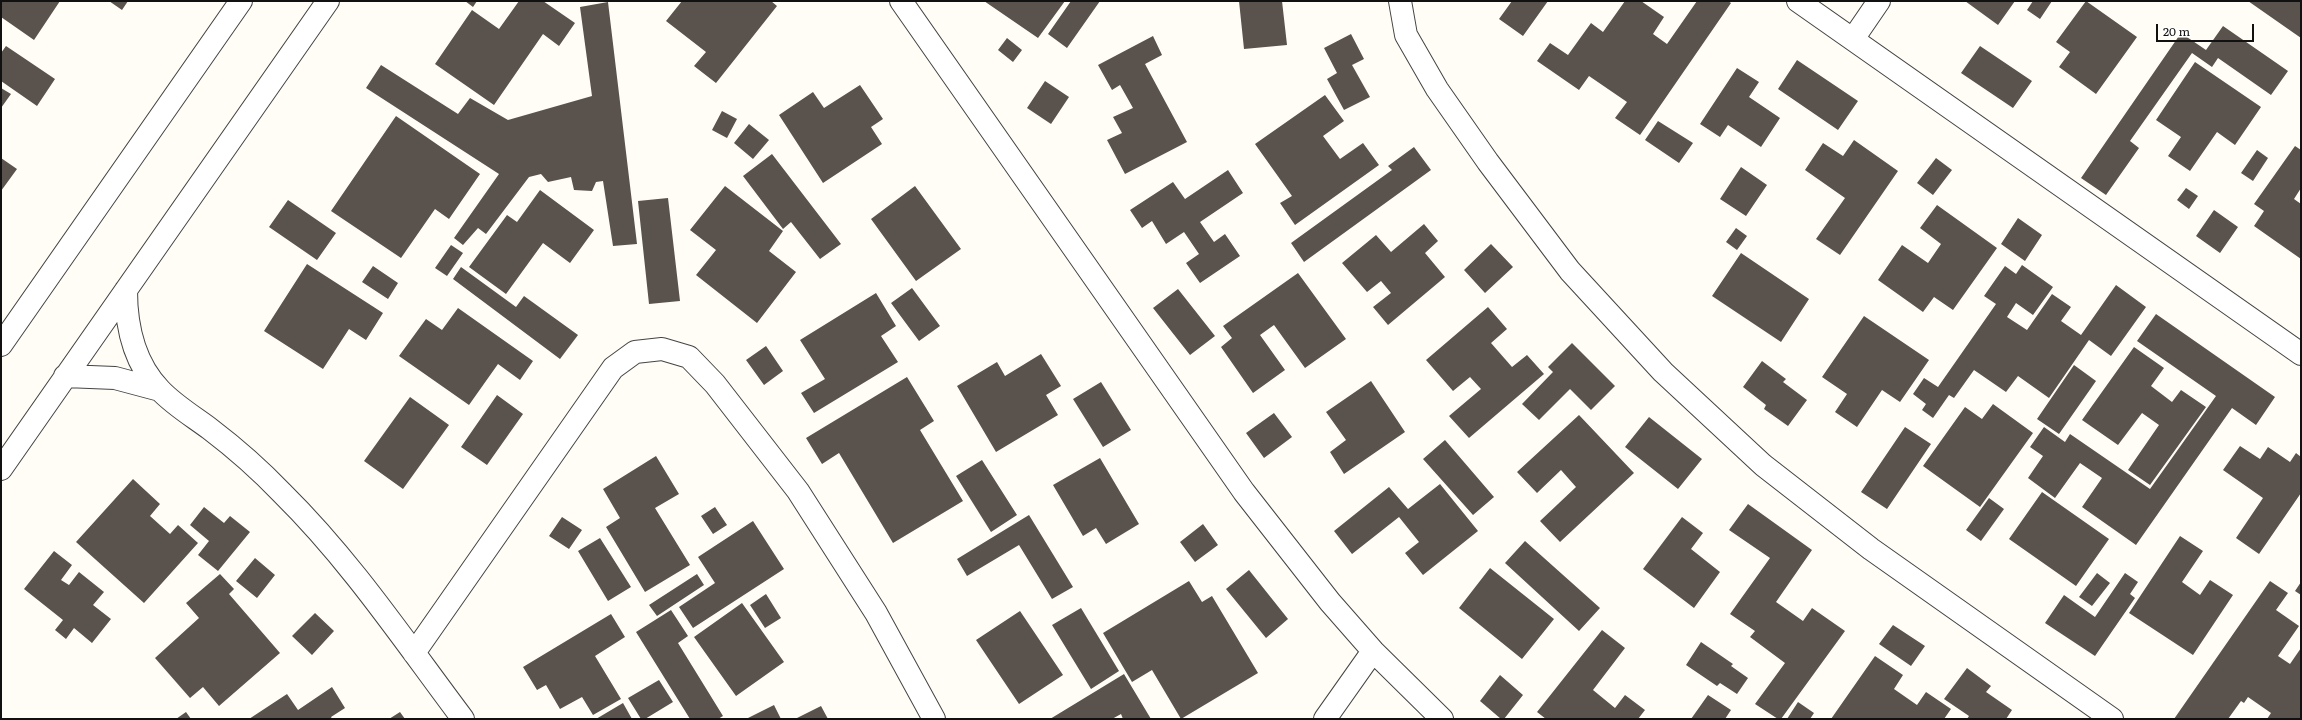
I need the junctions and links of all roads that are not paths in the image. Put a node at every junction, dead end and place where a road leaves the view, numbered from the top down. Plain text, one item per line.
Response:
1 (241, 1) edge
2 (328, 1) edge
3 (901, 1) edge
4 (1400, 1) edge
5 (1798, 1) edge
6 (1879, 1) edge
7 (1853, 39) junction
8 (126, 290) junction
9 (1, 345) edge
10 (2301, 354) edge
11 (65, 376) junction
12 (160, 390) junction
13 (1, 469) edge
14 (1373, 651) junction
15 (414, 653) junction
16 (463, 719) edge
17 (934, 719) edge
18 (1325, 719) edge
19 (1442, 719) edge
20 (2112, 719) edge

1 - 9 street
2 - 8 street
3 - 14 street
4 - 20 street
5 - 7 street
6 - 7 street
7 - 10 street
8 - 11 street
8 - 12 street
11 - 12 street
11 - 13 street
12 - 15 street
14 - 18 street
14 - 19 street
15 - 16 street
15 - 17 street

